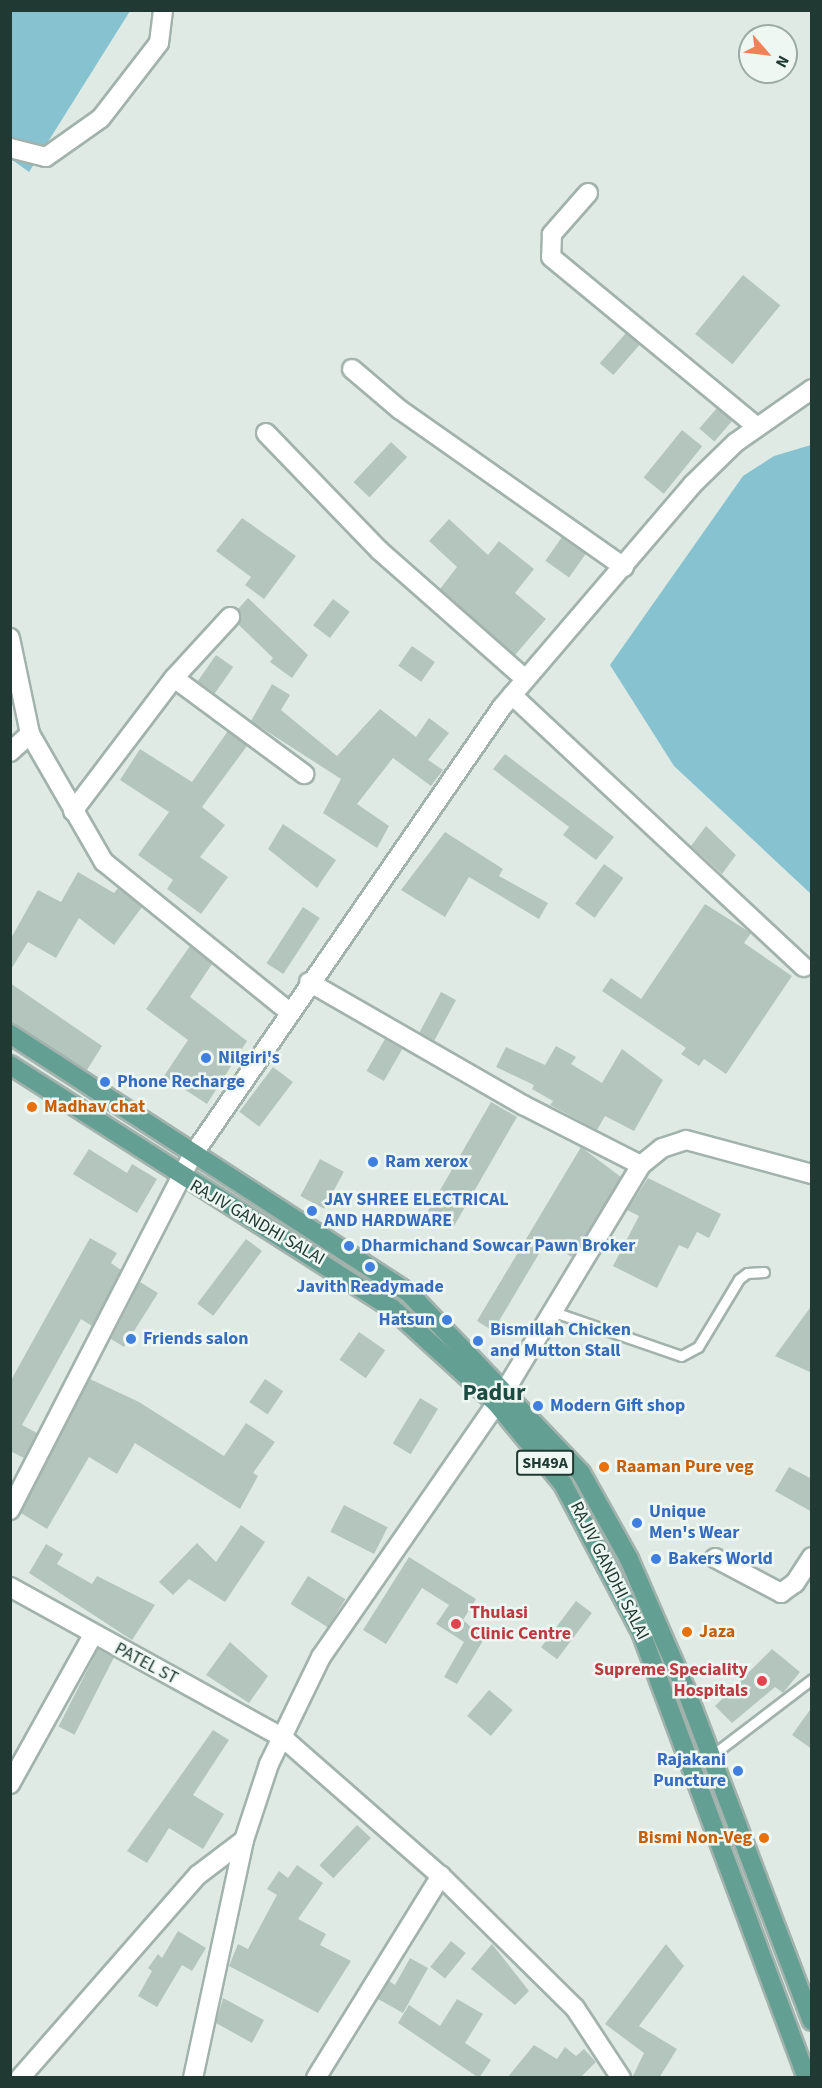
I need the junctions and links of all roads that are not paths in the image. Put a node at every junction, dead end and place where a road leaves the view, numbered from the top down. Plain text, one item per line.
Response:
1 (164, 10) edge
2 (10, 148) edge
3 (588, 193) dead end
4 (352, 369) dead end
5 (812, 389) edge
6 (757, 427) junction
7 (266, 433) dead end
8 (624, 567) junction
9 (230, 617) dead end
10 (10, 638) edge
11 (174, 678) junction
12 (525, 679) junction
13 (512, 695) junction
14 (30, 734) junction
15 (10, 752) edge
16 (304, 774) dead end
17 (73, 811) junction
18 (804, 967) dead end
19 (309, 982) junction
20 (288, 1011) junction
21 (10, 1034) edge
22 (10, 1065) edge
23 (192, 1156) junction
24 (641, 1165) junction
25 (812, 1174) edge
26 (180, 1178) junction
27 (764, 1272) dead end
28 (554, 1312) junction
29 (501, 1396) junction
30 (10, 1510) edge
31 (812, 1557) edge
32 (715, 1558) dead end
33 (10, 1587) edge
34 (93, 1635) junction
35 (812, 1679) edge
36 (282, 1737) junction
37 (711, 1756) junction
38 (12, 1779) edge
39 (244, 1840) junction
40 (441, 1876) junction
41 (812, 2021) edge
42 (20, 2078) edge
43 (194, 2078) edge
44 (316, 2078) edge
45 (621, 2078) edge
46 (807, 2078) edge

1 - 2 street
3 - 6 street
4 - 8 street
5 - 6 street
6 - 8 street
7 - 12 street
8 - 12 street
9 - 11 street
10 - 14 street
11 - 16 street
11 - 17 street
12 - 13 street
13 - 18 street
13 - 19 street
14 - 15 street
14 - 17 street
17 - 20 street
19 - 20 street
19 - 24 street
20 - 23 street
21 - 23 main road, RAJIV GANDHI SALAI / SH49A
22 - 26 main road, RAJIV GANDHI SALAI / SH49A
23 - 26 street
23 - 29 main road, RAJIV GANDHI SALAI / SH49A
24 - 25 street
24 - 28 street
26 - 29 main road, RAJIV GANDHI SALAI / SH49A
26 - 30 street
27 - 28 lane
28 - 29 street
29 - 36 street
29 - 37 main road, RAJIV GANDHI SALAI / SH49A
29 - 46 main road, RAJIV GANDHI SALAI / SH49A
31 - 32 street
33 - 34 street, PATEL ST
34 - 36 street, PATEL ST
34 - 38 street
35 - 37 lane
36 - 39 street
36 - 40 street, PATEL ST
37 - 41 main road, RAJIV GANDHI SALAI / SH49A
39 - 42 street
39 - 43 street
40 - 44 street
40 - 45 street, PATEL ST

